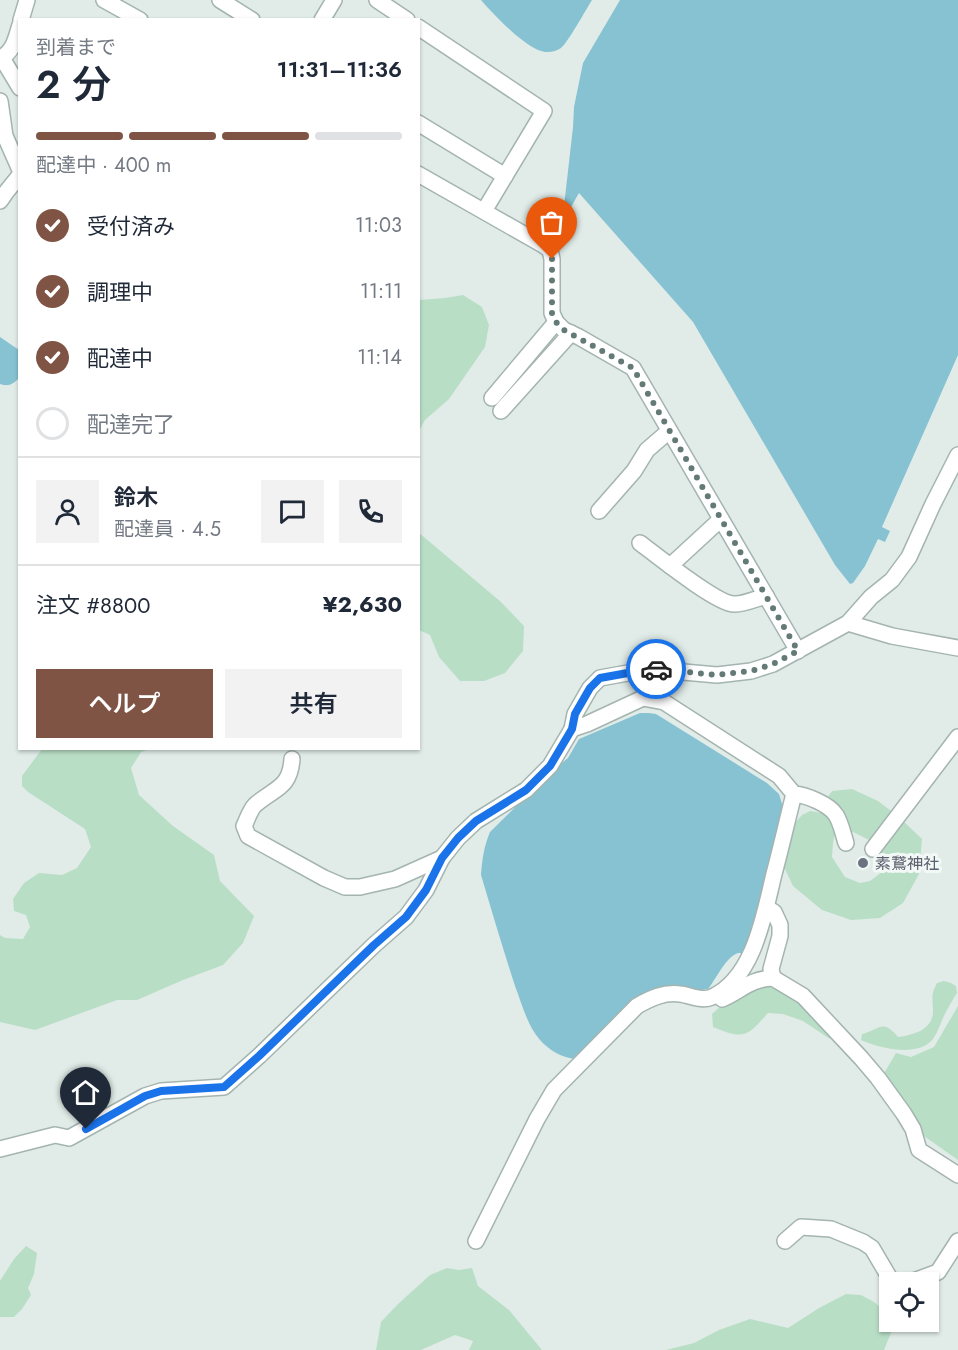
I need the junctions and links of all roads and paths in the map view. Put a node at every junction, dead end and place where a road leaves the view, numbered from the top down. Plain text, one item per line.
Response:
1 (27, 0) edge
2 (104, 0) edge
3 (220, 0) edge
4 (334, 0) edge
5 (377, 0) edge
6 (22, 18) edge
7 (136, 18) edge
8 (249, 18) edge
9 (323, 18) edge
10 (403, 18) edge
11 (420, 28) edge
12 (18, 32) edge
13 (1, 59) edge
14 (18, 85) edge
15 (0, 101) edge
16 (420, 124) edge
17 (18, 165) edge
18 (420, 175) edge
19 (504, 176) junction
20 (18, 178) edge
21 (0, 201) edge
22 (484, 211) junction
23 (556, 322) junction
24 (571, 333) junction
25 (492, 398) dead end
26 (501, 411) dead end
27 (669, 430) junction
28 (958, 455) edge
29 (599, 511) dead end
30 (721, 519) junction
31 (640, 543) dead end
32 (670, 566) junction
33 (766, 596) junction
34 (848, 623) junction
35 (958, 648) edge
36 (798, 651) junction
37 (572, 729) junction
38 (958, 737) edge
39 (292, 759) dead end
40 (794, 794) junction
41 (846, 843) dead end
42 (873, 849) dead end
43 (442, 858) junction
44 (766, 908) junction
45 (773, 978) junction
46 (708, 999) junction
47 (0, 1149) edge
48 (958, 1175) edge
49 (476, 1241) dead end
50 (785, 1241) dead end
51 (958, 1241) edge
52 (958, 1264) edge
53 (886, 1272) edge
54 (938, 1272) joint

1 - 6 street
2 - 7 street
3 - 8 street
4 - 9 street
5 - 10 street
11 - 19 street
12 - 13 street
13 - 14 street
15 - 17 street
16 - 19 street
18 - 22 street
19 - 22 street
20 - 21 street
22 - 23 street
23 - 24 street
23 - 25 street
24 - 26 street
24 - 27 street
27 - 29 street
27 - 30 street
28 - 34 street
30 - 32 street
30 - 33 street
31 - 32 street
32 - 33 street
33 - 36 street
34 - 35 street
34 - 36 street
36 - 37 street
37 - 40 street
37 - 43 street
38 - 42 street
39 - 43 street
40 - 41 street
40 - 44 street
43 - 47 street
44 - 45 street
44 - 46 street
45 - 46 street
45 - 48 street
46 - 49 street
50 - 53 street
51 - 54 street
52 - 54 street

